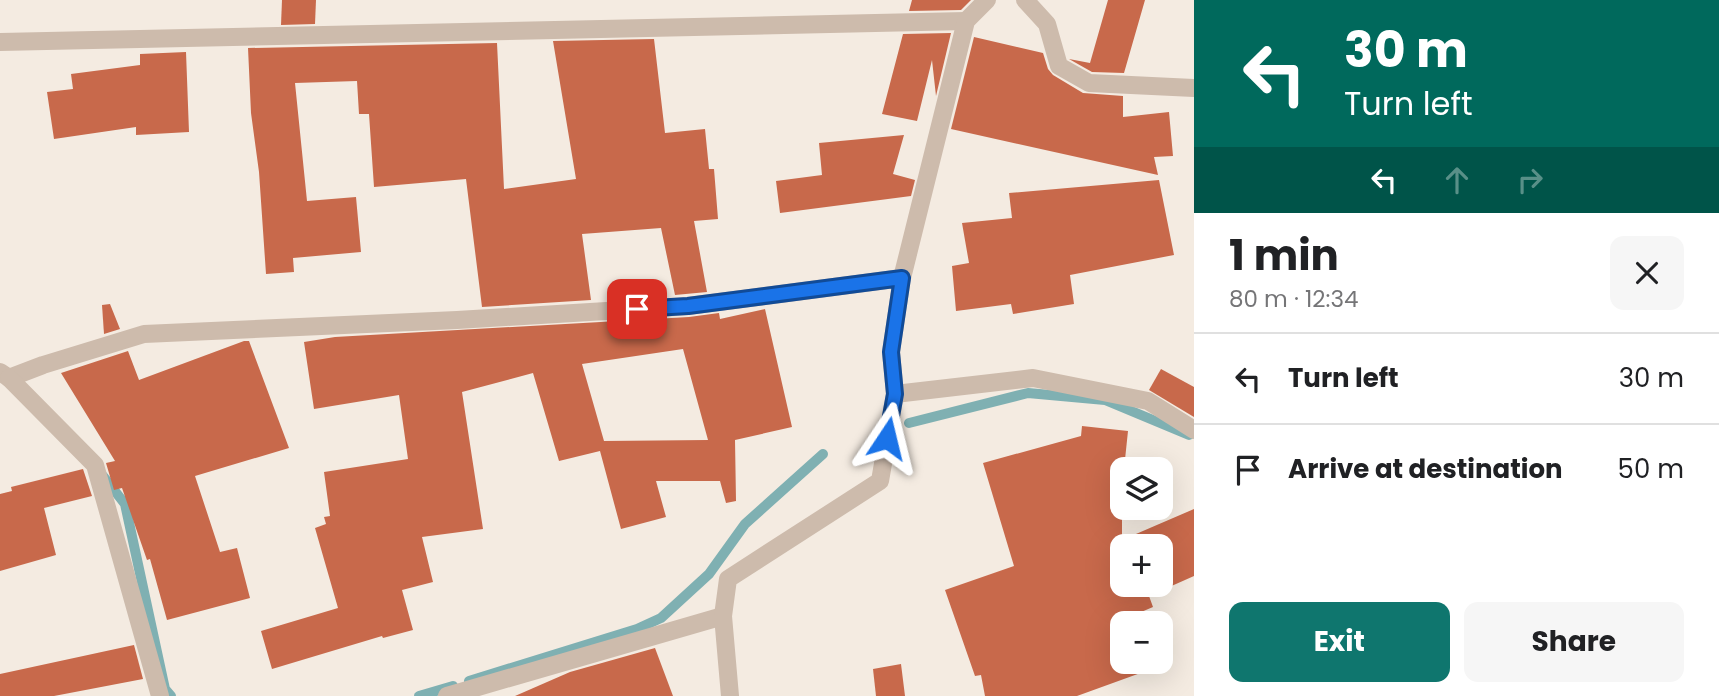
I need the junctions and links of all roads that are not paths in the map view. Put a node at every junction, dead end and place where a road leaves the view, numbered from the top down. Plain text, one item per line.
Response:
1 (987, 0) edge
2 (1025, 0) edge
3 (965, 21) junction
4 (0, 42) edge
5 (1194, 88) edge
6 (902, 278) junction
7 (4, 375) edge
8 (895, 394) junction
9 (1194, 430) edge
10 (723, 616) junction
11 (160, 696) edge
12 (447, 696) edge
13 (730, 696) edge

1 - 3 street
2 - 5 street
3 - 4 street
3 - 6 street
6 - 7 street
6 - 8 street
7 - 11 street
8 - 9 street
8 - 10 street
10 - 12 street
10 - 13 street

